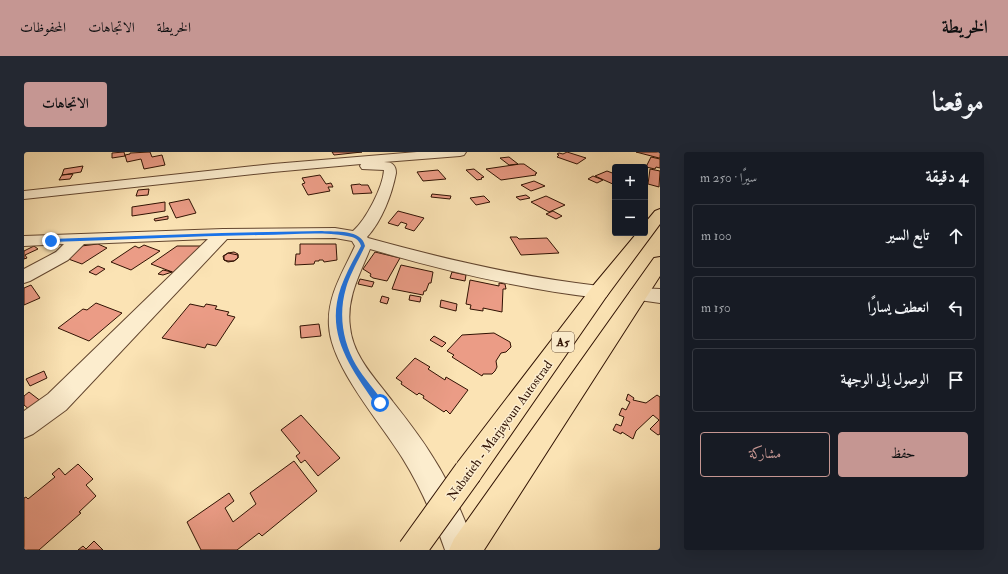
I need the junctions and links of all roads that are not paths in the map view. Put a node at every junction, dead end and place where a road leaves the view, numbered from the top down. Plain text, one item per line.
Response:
1 (460, 152) edge
2 (375, 155) edge
3 (337, 162) junction
4 (24, 195) edge
5 (660, 214) edge
6 (222, 234) junction
7 (360, 239) junction
8 (79, 240) junction
9 (24, 241) edge
10 (660, 262) edge
11 (24, 277) edge
12 (599, 292) junction
13 (649, 295) edge
14 (24, 426) edge
15 (412, 550) edge
16 (461, 550) edge
17 (465, 550) edge

1 - 2 street
2 - 3 street
3 - 4 street
3 - 7 street
5 - 12 highway, Nabatieh - Marjayoun Autostrad / A5
6 - 7 street
6 - 8 street
6 - 14 street
7 - 12 street
7 - 16 street
8 - 9 street
8 - 11 street
10 - 13 highway
12 - 15 highway, Nabatieh - Marjayoun Autostrad / A5, bridge
13 - 17 highway

